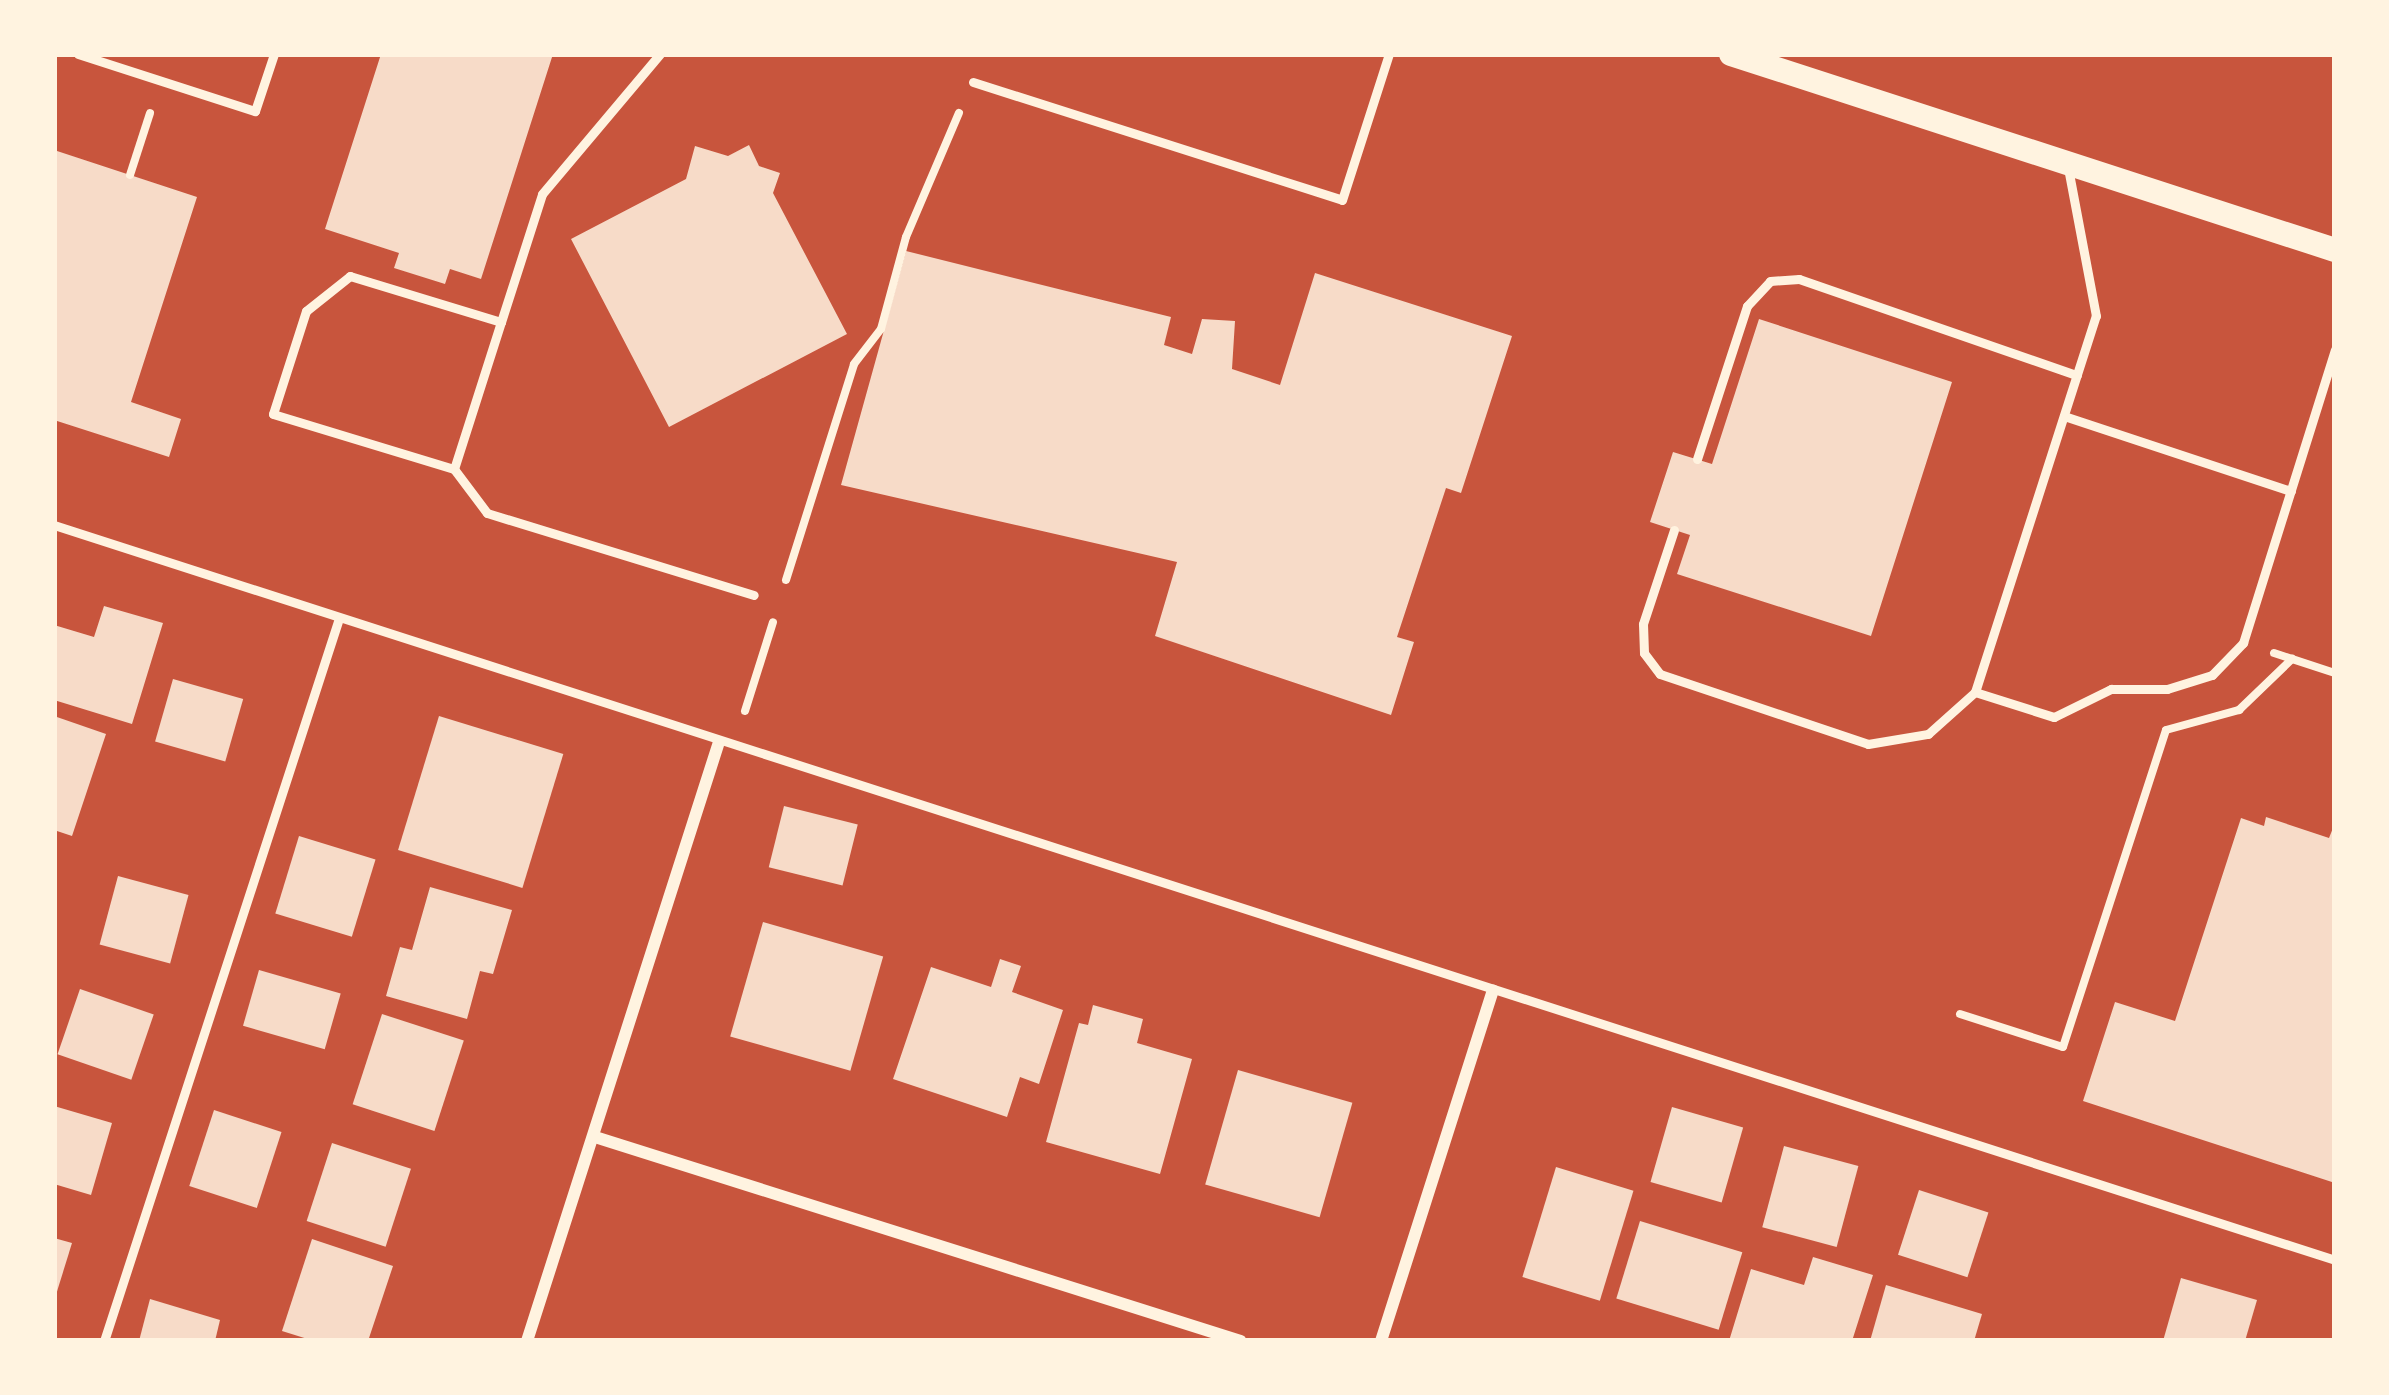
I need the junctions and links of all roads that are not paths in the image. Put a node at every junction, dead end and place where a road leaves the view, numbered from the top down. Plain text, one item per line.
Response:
1 (78, 54) edge
2 (274, 54) edge
3 (660, 54) edge
4 (1389, 54) edge
5 (1731, 54) edge
6 (974, 82) road end
7 (2066, 163) junction
8 (2335, 250) edge
9 (501, 322) junction
10 (2335, 350) edge
11 (2077, 375) junction
12 (2064, 416) junction
13 (1697, 459) dead end
14 (454, 470) junction
15 (2290, 491) junction
16 (54, 525) edge
17 (1674, 530) dead end
18 (754, 595) dead end
19 (339, 618) junction
20 (1975, 692) junction
21 (718, 742) junction
22 (1493, 991) junction
23 (595, 1136) junction
24 (2335, 1259) edge
25 (104, 1341) edge
26 (527, 1341) edge
27 (1240, 1341) edge
28 (1381, 1341) edge

1 - 2 lane
3 - 9 lane
4 - 6 lane
5 - 7 main road
7 - 8 main road
7 - 11 lane
9 - 14 lane
9 - 14 lane
10 - 15 lane
11 - 12 lane
11 - 13 lane
12 - 15 lane
12 - 20 lane
14 - 18 lane
15 - 20 lane
16 - 19 lane
17 - 20 lane
19 - 21 lane
19 - 25 lane
21 - 22 lane
21 - 23 street
22 - 24 lane
22 - 28 street
23 - 26 street
23 - 27 street

